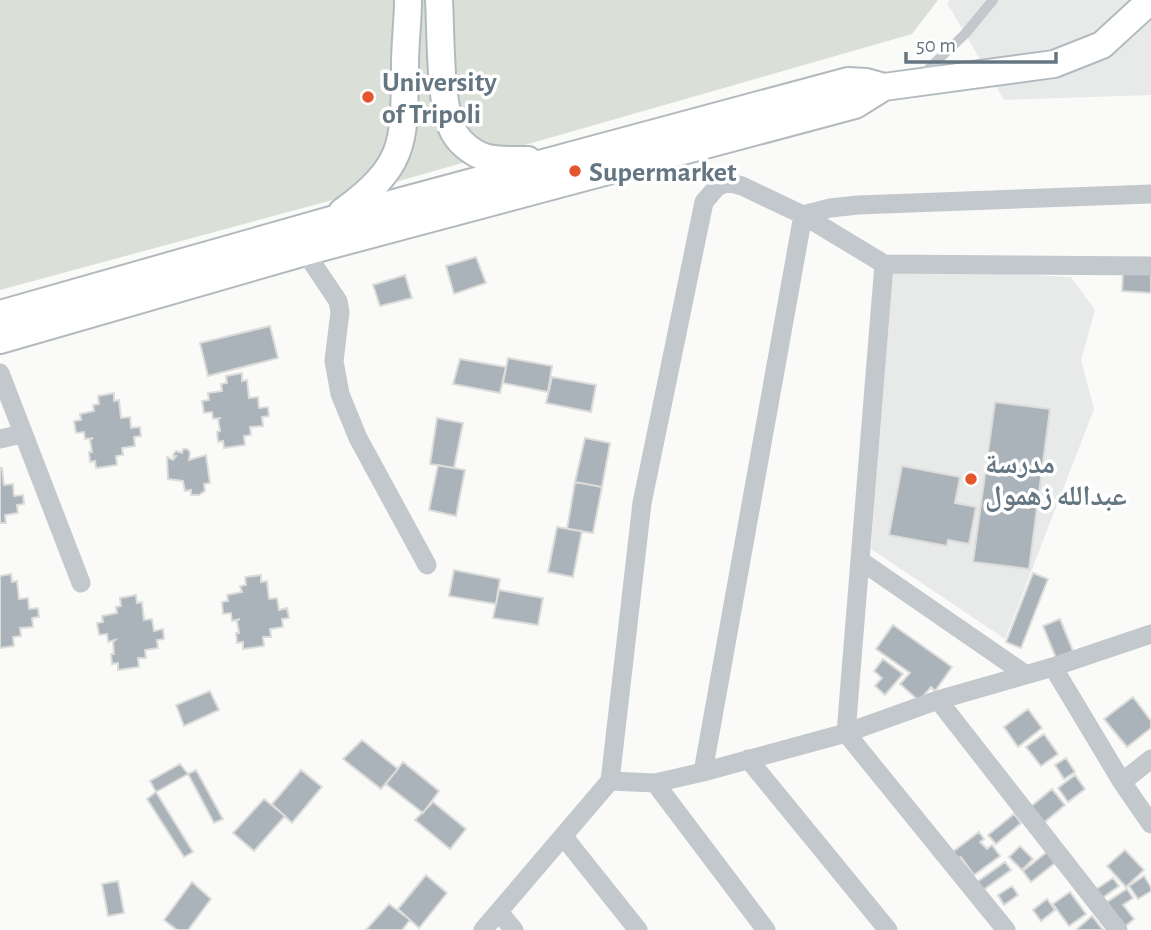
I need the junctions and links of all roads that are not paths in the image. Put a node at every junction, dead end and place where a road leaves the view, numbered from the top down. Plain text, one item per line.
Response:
1 (408, 0) edge
2 (439, 0) edge
3 (993, 0) edge
4 (1151, 0) edge
5 (441, 42) junction
6 (405, 44) junction
7 (912, 85) junction
8 (884, 88) junction
9 (557, 160) junction
10 (1151, 194) edge
11 (803, 215) junction
12 (331, 220) junction
13 (305, 252) junction
14 (884, 264) junction
15 (1151, 266) edge
16 (0, 314) edge
17 (0, 340) edge
18 (0, 373) edge
19 (22, 434) junction
20 (0, 439) edge
21 (861, 561) junction
22 (427, 565) dead end
23 (81, 583) dead end
24 (1151, 634) edge
25 (1052, 667) junction
26 (1026, 674) junction
27 (938, 700) junction
28 (846, 733) junction
29 (748, 759) junction
30 (1151, 759) edge
31 (703, 772) junction
32 (610, 781) junction
33 (1122, 782) junction
34 (655, 783) junction
35 (1151, 824) edge
36 (564, 836) junction
37 (499, 912) junction
38 (483, 930) edge
39 (514, 930) edge
40 (638, 930) edge
41 (766, 930) edge
42 (888, 930) edge
43 (1006, 930) edge
44 (1118, 930) edge

1 - 6 street
2 - 5 street
3 - 7 lane
4 - 7 street
5 - 6 street
5 - 9 street
6 - 12 street
7 - 8 street
8 - 9 street
8 - 13 street
9 - 12 street
10 - 11 street
11 - 14 street
11 - 31 street
11 - 32 street
12 - 16 street
13 - 17 street
13 - 22 street
14 - 15 street
14 - 21 street
18 - 19 street
19 - 20 street
19 - 23 street
21 - 26 street
21 - 28 street
24 - 25 street
25 - 26 street
25 - 33 street
26 - 27 street
27 - 28 street
27 - 44 street
28 - 29 street
28 - 43 street
29 - 31 street
29 - 42 street
30 - 33 street
31 - 34 street
32 - 34 street
32 - 36 street
33 - 35 street
34 - 41 street
36 - 37 street
36 - 40 street
37 - 38 street
37 - 39 street

